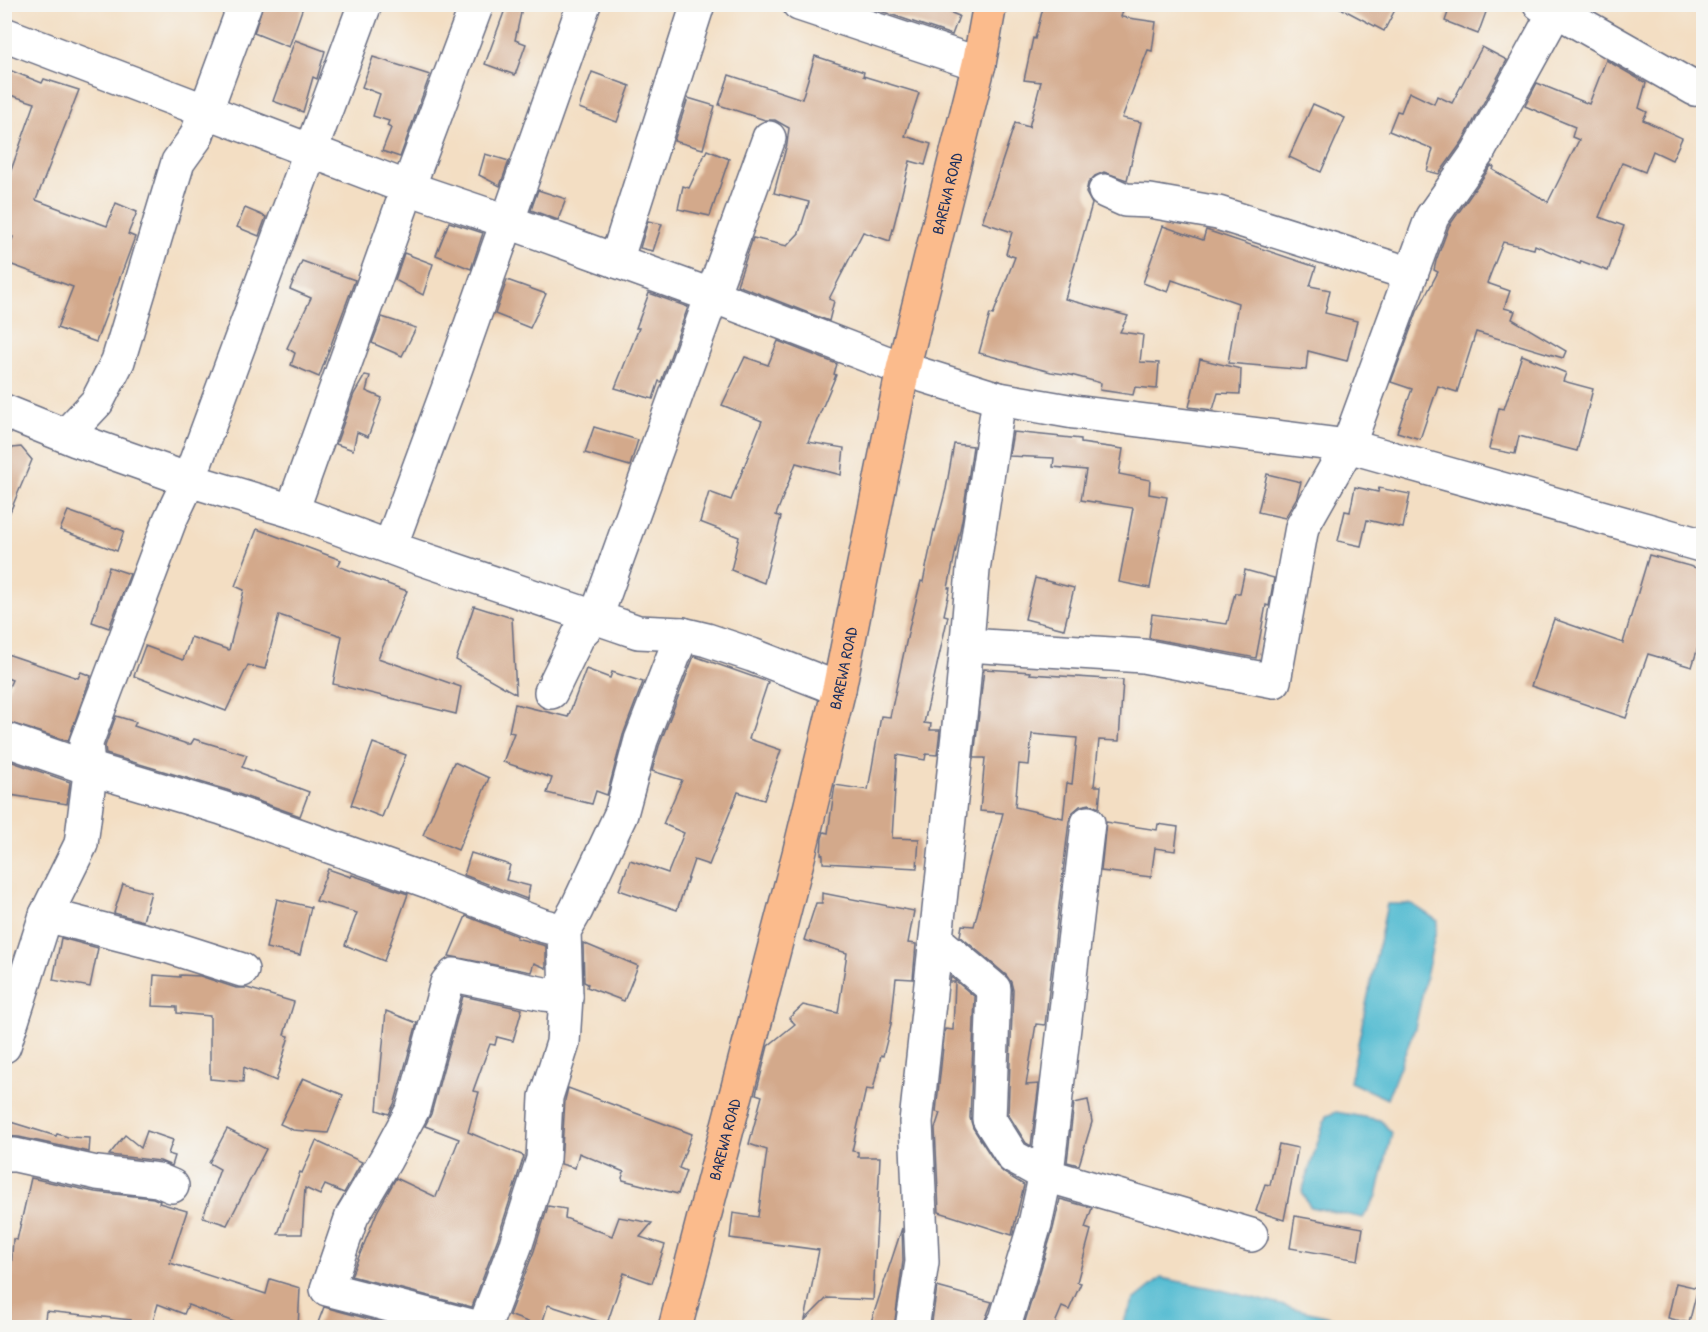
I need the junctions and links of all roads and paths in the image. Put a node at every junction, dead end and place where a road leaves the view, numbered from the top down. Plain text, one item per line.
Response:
1 (245, 4) edge
2 (365, 4) edge
3 (477, 4) edge
4 (584, 4) edge
5 (698, 4) edge
6 (800, 4) edge
7 (990, 4) edge
8 (1548, 7) edge
9 (836, 10) edge
10 (4, 34) edge
11 (979, 64) junction
12 (1704, 84) edge
13 (205, 111) junction
14 (769, 138) dead end
15 (309, 151) junction
16 (408, 188) junction
17 (1105, 191) dead end
18 (506, 221) junction
19 (616, 261) junction
20 (1411, 274) junction
21 (713, 296) junction
22 (903, 369) junction
23 (999, 399) junction
24 (4, 411) edge
25 (66, 435) junction
26 (1348, 446) junction
27 (189, 480) junction
28 (292, 511) junction
29 (1704, 546) edge
30 (390, 547) junction
31 (596, 617) junction
32 (682, 634) junction
33 (967, 645) junction
34 (839, 689) junction
35 (551, 692) dead end
36 (4, 739) edge
37 (88, 768) junction
38 (1088, 823) dead end
39 (46, 915) junction
40 (564, 931) junction
41 (936, 940) junction
42 (242, 970) dead end
43 (566, 996) junction
44 (4, 1046) edge
45 (4, 1155) edge
46 (1046, 1175) junction
47 (172, 1186) dead end
48 (1251, 1235) dead end
49 (479, 1328) edge
50 (484, 1328) edge
51 (675, 1328) edge
52 (912, 1328) edge
53 (1001, 1328) edge

1 - 13 street
2 - 15 street
3 - 16 street
4 - 18 street
5 - 19 street
6 - 9 street
7 - 11 main road, BAREWA ROAD
8 - 12 street
8 - 20 street
9 - 11 street
10 - 13 street
11 - 22 main road, BAREWA ROAD
13 - 15 street
13 - 25 street
14 - 21 street
15 - 16 street
15 - 27 street
16 - 18 street
16 - 28 street
17 - 20 street
18 - 19 street
18 - 30 street
19 - 21 street
20 - 26 street
21 - 22 street
21 - 31 street
22 - 23 street
22 - 34 main road, BAREWA ROAD
23 - 26 street
23 - 33 street
24 - 25 street
25 - 27 street
26 - 29 street
26 - 33 street
27 - 28 street
27 - 37 street
28 - 30 street
30 - 31 street
31 - 32 street
31 - 35 street
32 - 34 street
32 - 40 street
33 - 41 street
34 - 51 main road, BAREWA ROAD
36 - 37 street
37 - 39 street
37 - 40 street
38 - 46 street
39 - 42 street
39 - 44 street
40 - 43 street
41 - 46 street
41 - 52 street
43 - 49 street
43 - 50 street
45 - 47 street
46 - 48 street
46 - 53 street

